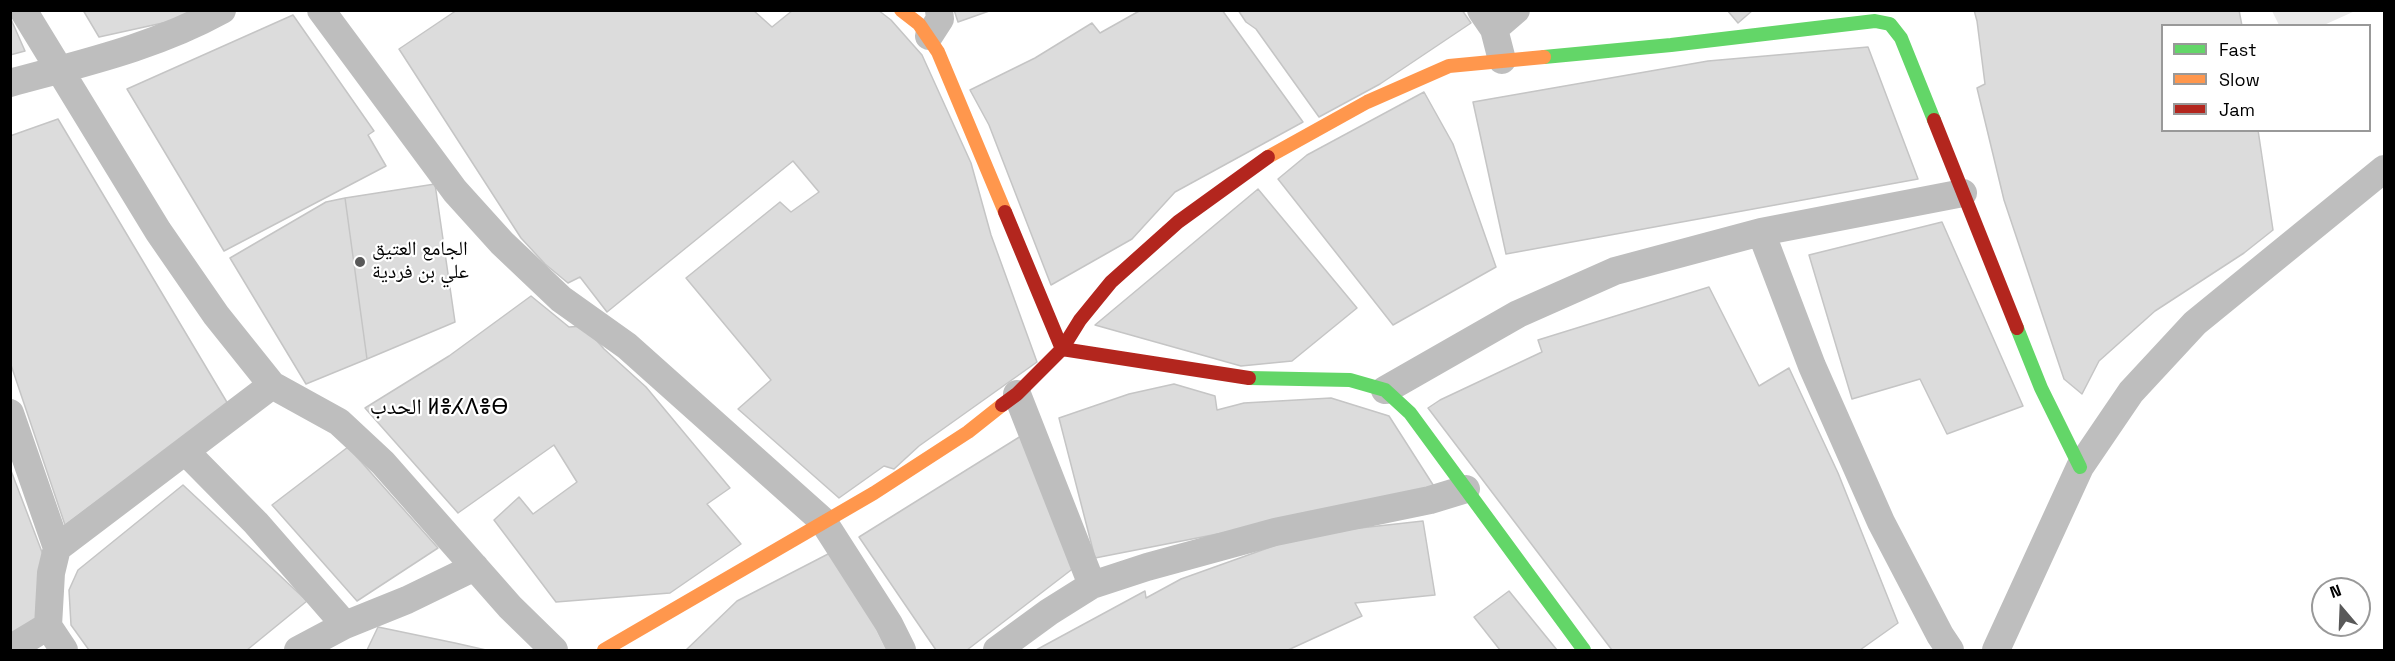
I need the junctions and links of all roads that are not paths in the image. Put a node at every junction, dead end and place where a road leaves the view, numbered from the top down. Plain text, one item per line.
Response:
1 (23, 10) edge
2 (222, 10) edge
3 (321, 10) edge
4 (901, 10) edge
5 (1516, 10) edge
6 (1487, 20) edge
7 (934, 23) edge
8 (1502, 60) junction
9 (59, 70) junction
10 (10, 83) edge
11 (2385, 170) edge
12 (1963, 193) junction
13 (1761, 232) junction
14 (1062, 349) junction
15 (272, 385) junction
16 (1385, 390) junction
17 (1017, 394) junction
18 (10, 413) edge
19 (184, 451) junction
20 (2080, 467) junction
21 (1466, 489) junction
22 (823, 521) junction
23 (57, 548) junction
24 (475, 567) junction
25 (1092, 585) junction
26 (345, 625) junction
27 (48, 626) junction
28 (10, 649) edge
29 (64, 651) edge
30 (298, 651) edge
31 (554, 651) edge
32 (604, 651) edge
33 (902, 651) edge
34 (997, 651) edge
35 (1584, 651) edge
36 (1950, 651) edge
37 (1996, 651) edge

1 - 9 street
2 - 9 street
3 - 22 street
4 - 7 street
5 - 6 street
6 - 8 street
7 - 14 street
8 - 12 street
8 - 14 street
9 - 10 street
9 - 15 street
11 - 20 street
12 - 13 street
12 - 20 street
13 - 16 street
13 - 36 street
14 - 16 street
14 - 17 street
15 - 19 street
15 - 24 street
16 - 21 street
17 - 22 street
17 - 25 street
18 - 23 street
19 - 23 street
19 - 26 street
20 - 37 street
21 - 25 street
21 - 35 street
22 - 32 street
22 - 33 street
23 - 27 street
24 - 26 street
24 - 31 street
25 - 34 street
26 - 30 street
27 - 28 street
27 - 29 street

